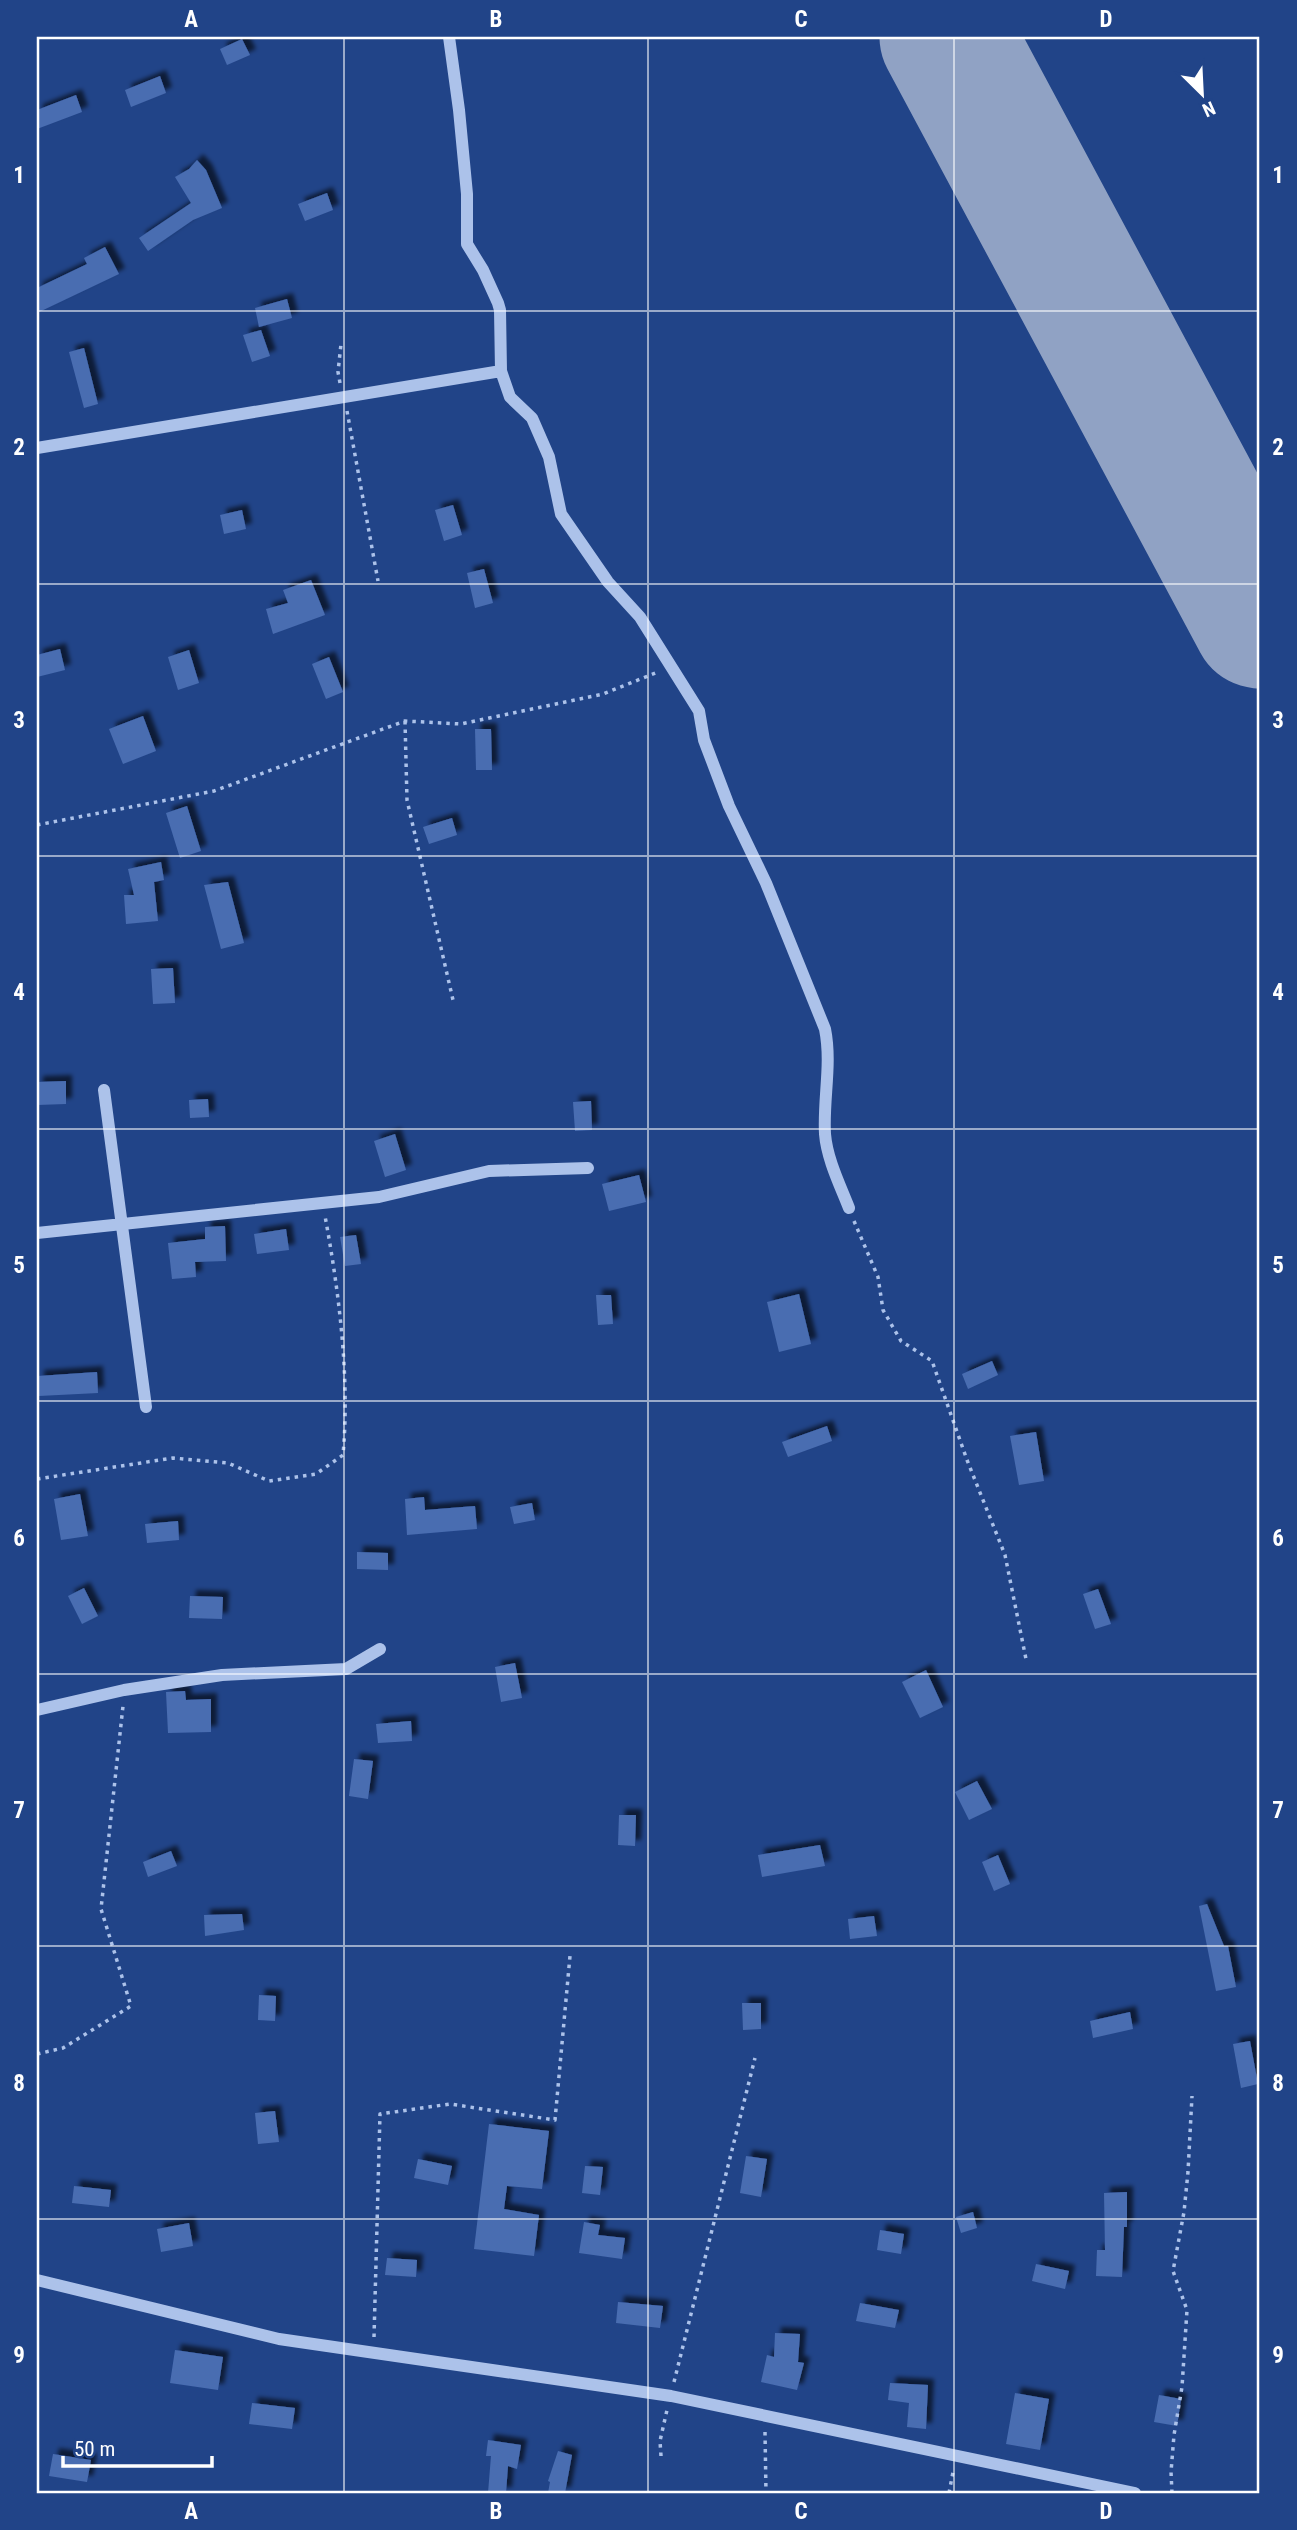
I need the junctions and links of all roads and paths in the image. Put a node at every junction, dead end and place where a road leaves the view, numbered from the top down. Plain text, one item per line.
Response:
1 (449, 37) edge
2 (341, 344) dead end
3 (501, 371) junction
4 (344, 397) junction
5 (37, 448) edge
6 (378, 581) dead end
7 (673, 666) junction
8 (405, 721) junction
9 (37, 825) edge
10 (453, 1000) dead end
11 (104, 1090) dead end
12 (588, 1168) dead end
13 (323, 1204) junction
14 (849, 1208) joint
15 (122, 1225) junction
16 (37, 1233) edge
17 (146, 1407) dead end
18 (37, 1479) edge
19 (380, 1649) dead end
20 (1026, 1659) dead end
21 (124, 1690) junction
22 (37, 1710) edge
23 (569, 1956) dead end
24 (37, 2054) edge
25 (755, 2058) dead end
26 (1192, 2096) dead end
27 (37, 2280) edge
28 (374, 2353) junction
29 (671, 2396) junction
30 (764, 2414) junction
31 (661, 2456) dead end
32 (956, 2456) junction
33 (766, 2493) edge
34 (949, 2493) edge
35 (1135, 2493) edge
36 (1172, 2493) edge

1 - 3 street
2 - 4 path
3 - 4 street
3 - 7 street
4 - 5 street
4 - 6 path
7 - 8 path
7 - 14 street
8 - 9 path
8 - 10 path
11 - 15 street
12 - 13 street
13 - 15 street
13 - 18 path
14 - 20 path
15 - 16 street
15 - 17 street
19 - 21 street
21 - 22 street
21 - 24 path
23 - 28 path
25 - 29 path
26 - 36 path
27 - 28 street
28 - 29 street
29 - 30 street
29 - 31 path
30 - 32 street
30 - 33 path
32 - 34 path
32 - 35 street

